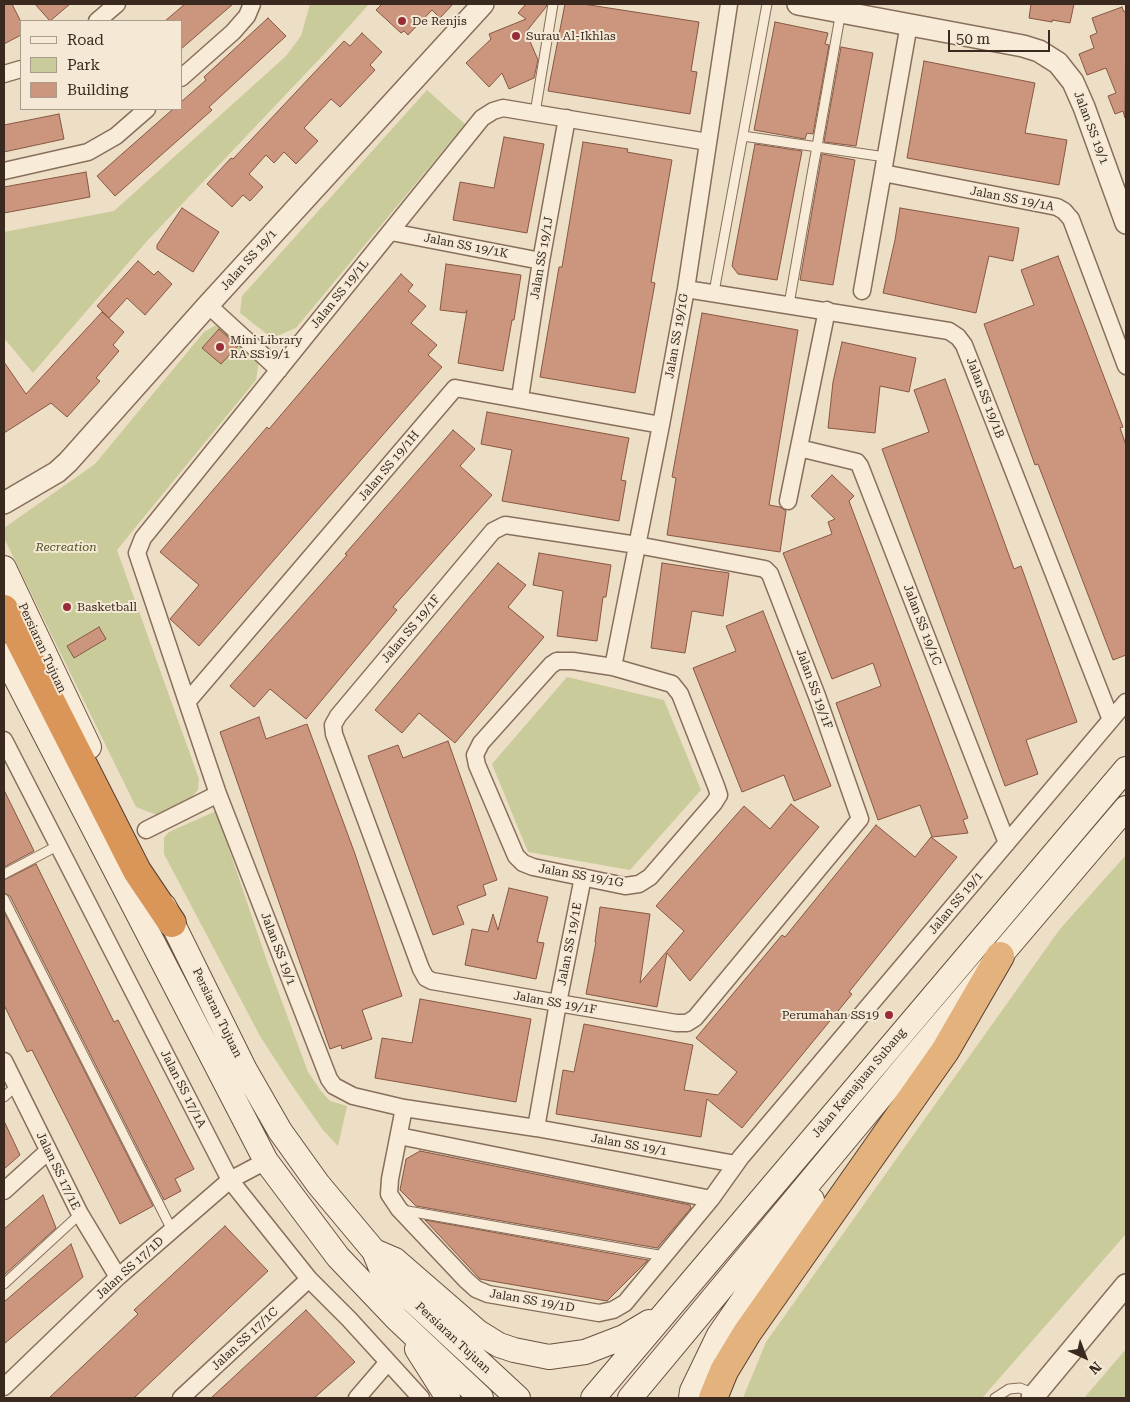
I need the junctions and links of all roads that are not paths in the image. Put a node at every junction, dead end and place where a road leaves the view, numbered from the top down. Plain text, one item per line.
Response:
1 (117, 4) edge
2 (252, 4) edge
3 (483, 4) edge
4 (553, 4) edge
5 (728, 4) edge
6 (767, 4) edge
7 (798, 4) edge
8 (841, 11) junction
9 (97, 20) edge
10 (909, 24) junction
11 (20, 69) edge
12 (4, 74) edge
13 (182, 77) edge
14 (146, 110) edge
15 (535, 113) junction
16 (567, 118) junction
17 (743, 136) junction
18 (708, 142) junction
19 (817, 147) junction
20 (884, 165) junction
21 (4, 171) edge
22 (1126, 224) edge
23 (391, 232) junction
24 (541, 261) junction
25 (686, 289) junction
26 (862, 291) dead end
27 (714, 292) junction
28 (789, 304) junction
29 (208, 305) junction
30 (827, 310) junction
31 (1126, 366) edge
32 (279, 370) junction
33 (520, 398) junction
34 (661, 425) junction
35 (799, 448) junction
36 (788, 501) dead end
37 (4, 502) edge
38 (637, 545) junction
39 (4, 568) edge
40 (4, 609) edge
41 (4, 655) edge
42 (613, 667) junction
43 (187, 702) junction
44 (1126, 702) edge
45 (1112, 720) junction
46 (4, 740) edge
47 (1126, 768) edge
48 (218, 794) junction
49 (1126, 808) edge
50 (146, 830) dead end
51 (1007, 843) junction
52 (59, 845) junction
53 (4, 874) edge
54 (583, 877) junction
55 (4, 898) edge
56 (172, 923) junction
57 (1000, 956) junction
58 (558, 1003) junction
59 (4, 1061) edge
60 (907, 1064) junction
61 (17, 1085) junction
62 (4, 1098) edge
63 (404, 1108) junction
64 (536, 1128) junction
65 (399, 1136) junction
66 (48, 1151) junction
67 (266, 1162) junction
68 (736, 1164) junction
69 (230, 1180) junction
70 (4, 1191) edge
71 (711, 1199) junction
72 (399, 1210) junction
73 (80, 1214) junction
74 (172, 1230) junction
75 (374, 1251) junction
76 (664, 1256) junction
77 (118, 1277) junction
78 (309, 1279) junction
79 (4, 1284) edge
80 (1126, 1285) edge
81 (668, 1308) junction
82 (397, 1319) junction
83 (388, 1362) junction
84 (4, 1387) edge
85 (1034, 1396) edge
86 (181, 1398) edge
87 (357, 1398) edge
88 (420, 1398) edge
89 (448, 1398) edge
90 (481, 1398) edge
91 (518, 1398) edge
92 (593, 1398) edge
93 (630, 1398) edge
94 (691, 1398) edge
95 (713, 1398) edge
96 (995, 1398) edge

1 - 9 street
2 - 13 street
3 - 29 street, Jalan SS 19/1
4 - 15 lane
5 - 18 street, Jalan SS 19/1G
6 - 17 lane
7 - 8 street, Jalan SS 19/1
8 - 10 street, Jalan SS 19/1
8 - 19 lane
10 - 20 street
10 - 22 street, Jalan SS 19/1
11 - 12 street
14 - 21 street
15 - 16 street, Jalan SS 19/1L
15 - 23 street, Jalan SS 19/1L
16 - 18 street, Jalan SS 19/1L
16 - 24 street, Jalan SS 19/1J
17 - 19 lane
17 - 27 lane
18 - 25 street, Jalan SS 19/1G
19 - 20 lane
19 - 28 lane
20 - 26 street
20 - 31 street, Jalan SS 19/1A
23 - 24 street, Jalan SS 19/1K
23 - 32 street, Jalan SS 19/1L
24 - 33 street, Jalan SS 19/1J
25 - 27 street, Jalan SS 19/1B
25 - 34 street, Jalan SS 19/1G
27 - 28 street, Jalan SS 19/1B
28 - 30 street, Jalan SS 19/1B
29 - 32 street
29 - 37 street, Jalan SS 19/1
30 - 35 street
30 - 45 street, Jalan SS 19/1B
32 - 43 street, Jalan SS 19/1L
33 - 34 street, Jalan SS 19/1H
33 - 43 street, Jalan SS 19/1H
34 - 38 street, Jalan SS 19/1G
35 - 36 street
35 - 51 street, Jalan SS 19/1C
38 - 42 street, Jalan SS 19/1G
38 - 58 street, Jalan SS 19/1F
38 - 58 street, Jalan SS 19/1F
39 - 56 main road, Persiaran Tujuan
40 - 56 highway
41 - 67 main road, Persiaran Tujuan
42 - 54 street, Jalan SS 19/1G
42 - 54 street, Jalan SS 19/1G
43 - 48 street, Jalan SS 19/1
44 - 45 street, Jalan SS 19/1
45 - 51 street, Jalan SS 19/1
46 - 52 street, Jalan SS 17/1A
47 - 81 main road, Jalan Kemajuan Subang
48 - 50 street
48 - 63 street, Jalan SS 19/1
49 - 57 main road, Jalan Kemajuan Subang
51 - 68 street, Jalan SS 19/1
52 - 53 lane
52 - 69 street, Jalan SS 17/1A
54 - 58 street, Jalan SS 19/1E
55 - 74 lane
56 - 75 main road, Persiaran Tujuan
57 - 60 main road, Jalan Kemajuan Subang
57 - 95 highway
58 - 64 street, Jalan SS 19/1E
59 - 61 street, Jalan SS 17/1E
60 - 93 main road, Jalan Kemajuan Subang
60 - 94 main road
61 - 62 lane
61 - 66 street, Jalan SS 17/1E
63 - 64 street, Jalan SS 19/1
63 - 65 street, Jalan SS 19/1D
64 - 68 street, Jalan SS 19/1
65 - 71 street
65 - 72 street, Jalan SS 19/1D
66 - 70 street
66 - 73 street, Jalan SS 17/1E
67 - 69 street, Jalan SS 17/1D
67 - 82 main road, Persiaran Tujuan
68 - 71 street, Jalan SS 19/1D
69 - 74 street, Jalan SS 17/1D
69 - 78 street, Jalan SS 17/1A
71 - 76 street, Jalan SS 19/1D
72 - 76 lane
72 - 76 street, Jalan SS 19/1D
73 - 77 street, Jalan SS 17/1E
73 - 79 lane
74 - 77 street, Jalan SS 17/1D
75 - 81 main road
75 - 91 main road, Persiaran Tujuan
77 - 84 street, Jalan SS 17/1D
78 - 83 street, Jalan SS 17/1A
78 - 86 street, Jalan SS 17/1C
80 - 85 street
81 - 92 main road, Jalan Kemajuan Subang
82 - 89 main road
82 - 90 main road, Persiaran Tujuan
83 - 87 street
83 - 88 street, Jalan SS 17/1A
85 - 96 lane

